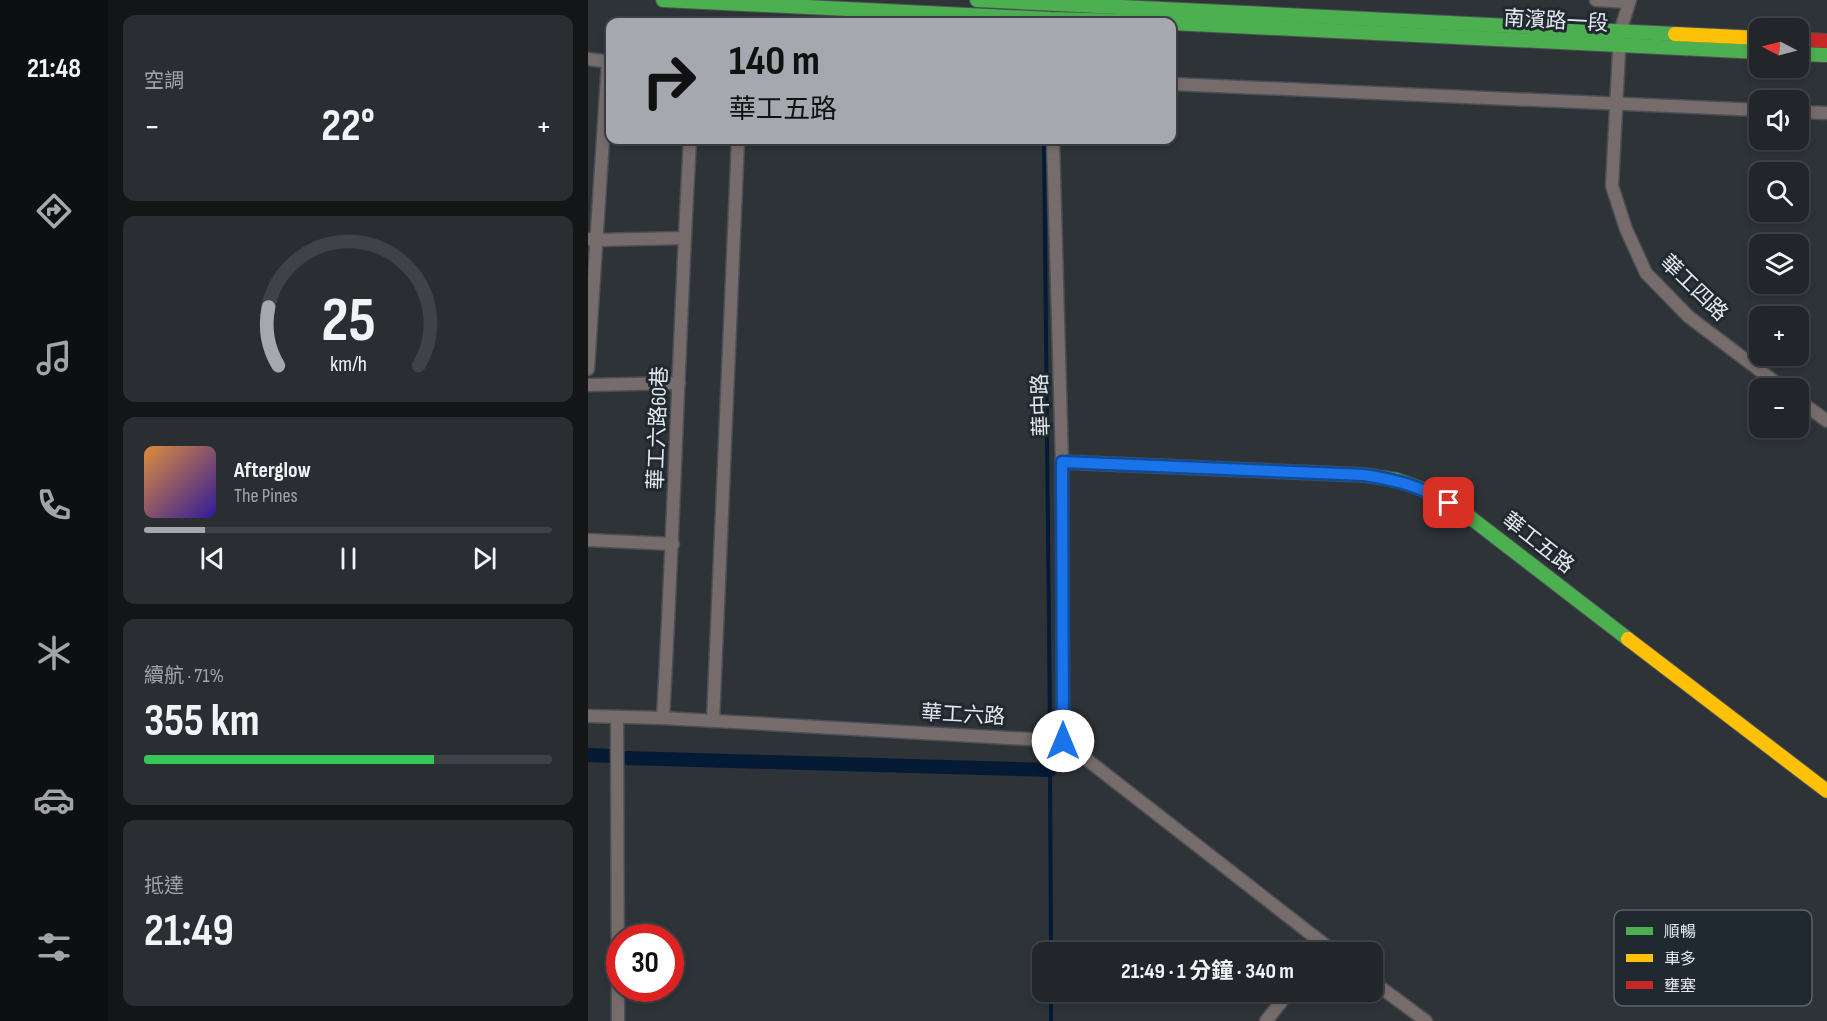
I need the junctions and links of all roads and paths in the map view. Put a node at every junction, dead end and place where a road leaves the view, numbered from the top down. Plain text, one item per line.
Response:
1 (663, 0) edge
2 (977, 0) edge
3 (1596, 0) edge
4 (1630, 1) edge
5 (1050, 2) edge
6 (995, 18) edge
7 (1050, 18) edge
8 (1176, 23) edge
9 (1620, 38) junction
10 (1749, 38) edge
11 (1809, 39) edge
12 (1827, 40) edge
13 (1749, 51) edge
14 (1809, 54) edge
15 (1827, 55) edge
16 (588, 59) edge
17 (606, 62) edge
18 (1176, 84) edge
19 (606, 95) edge
20 (1617, 105) junction
21 (1749, 110) edge
22 (1809, 112) edge
23 (1827, 113) edge
24 (690, 144) edge
25 (738, 144) edge
26 (1053, 144) edge
27 (684, 238) junction
28 (593, 239) edge
29 (588, 369) edge
30 (1771, 378) edge
31 (679, 382) junction
32 (588, 386) edge
33 (1809, 408) edge
34 (1827, 422) edge
35 (1062, 462) junction
36 (588, 540) edge
37 (673, 544) junction
38 (588, 716) edge
39 (617, 717) junction
40 (663, 718) junction
41 (713, 721) junction
42 (1063, 741) junction
43 (1827, 791) edge
44 (1316, 942) edge
45 (1383, 989) edge
46 (1281, 1002) edge
47 (618, 1021) edge
48 (1266, 1021) edge
49 (1426, 1021) edge

1 - 6 main road
2 - 5 main road, 南濱路一段
3 - 4 street
4 - 9 street, 華工四路
5 - 7 street
5 - 9 main road, 南濱路一段
8 - 9 main road, 南濱路一段
9 - 10 main road, 南濱路一段
9 - 13 main road, 南濱路一段
9 - 20 street, 華工四路
11 - 12 main road
14 - 15 main road
16 - 17 street
18 - 20 street
19 - 28 street
20 - 21 street
20 - 30 street, 華工四路
22 - 23 street
24 - 27 street, 華工六路60巷
25 - 41 street
26 - 35 street, 華中路
27 - 28 street
27 - 31 street, 華工六路60巷
28 - 29 street
31 - 32 street
31 - 37 street, 華工六路60巷
33 - 34 street
35 - 42 street, 華中路
35 - 43 main road, 華工五路
36 - 37 street
37 - 40 street, 華工六路60巷
38 - 39 street, 華工六路
39 - 40 street, 華工六路
39 - 47 street
40 - 41 street, 華工六路
41 - 42 street, 華工六路
42 - 44 street
45 - 49 street
46 - 48 street

